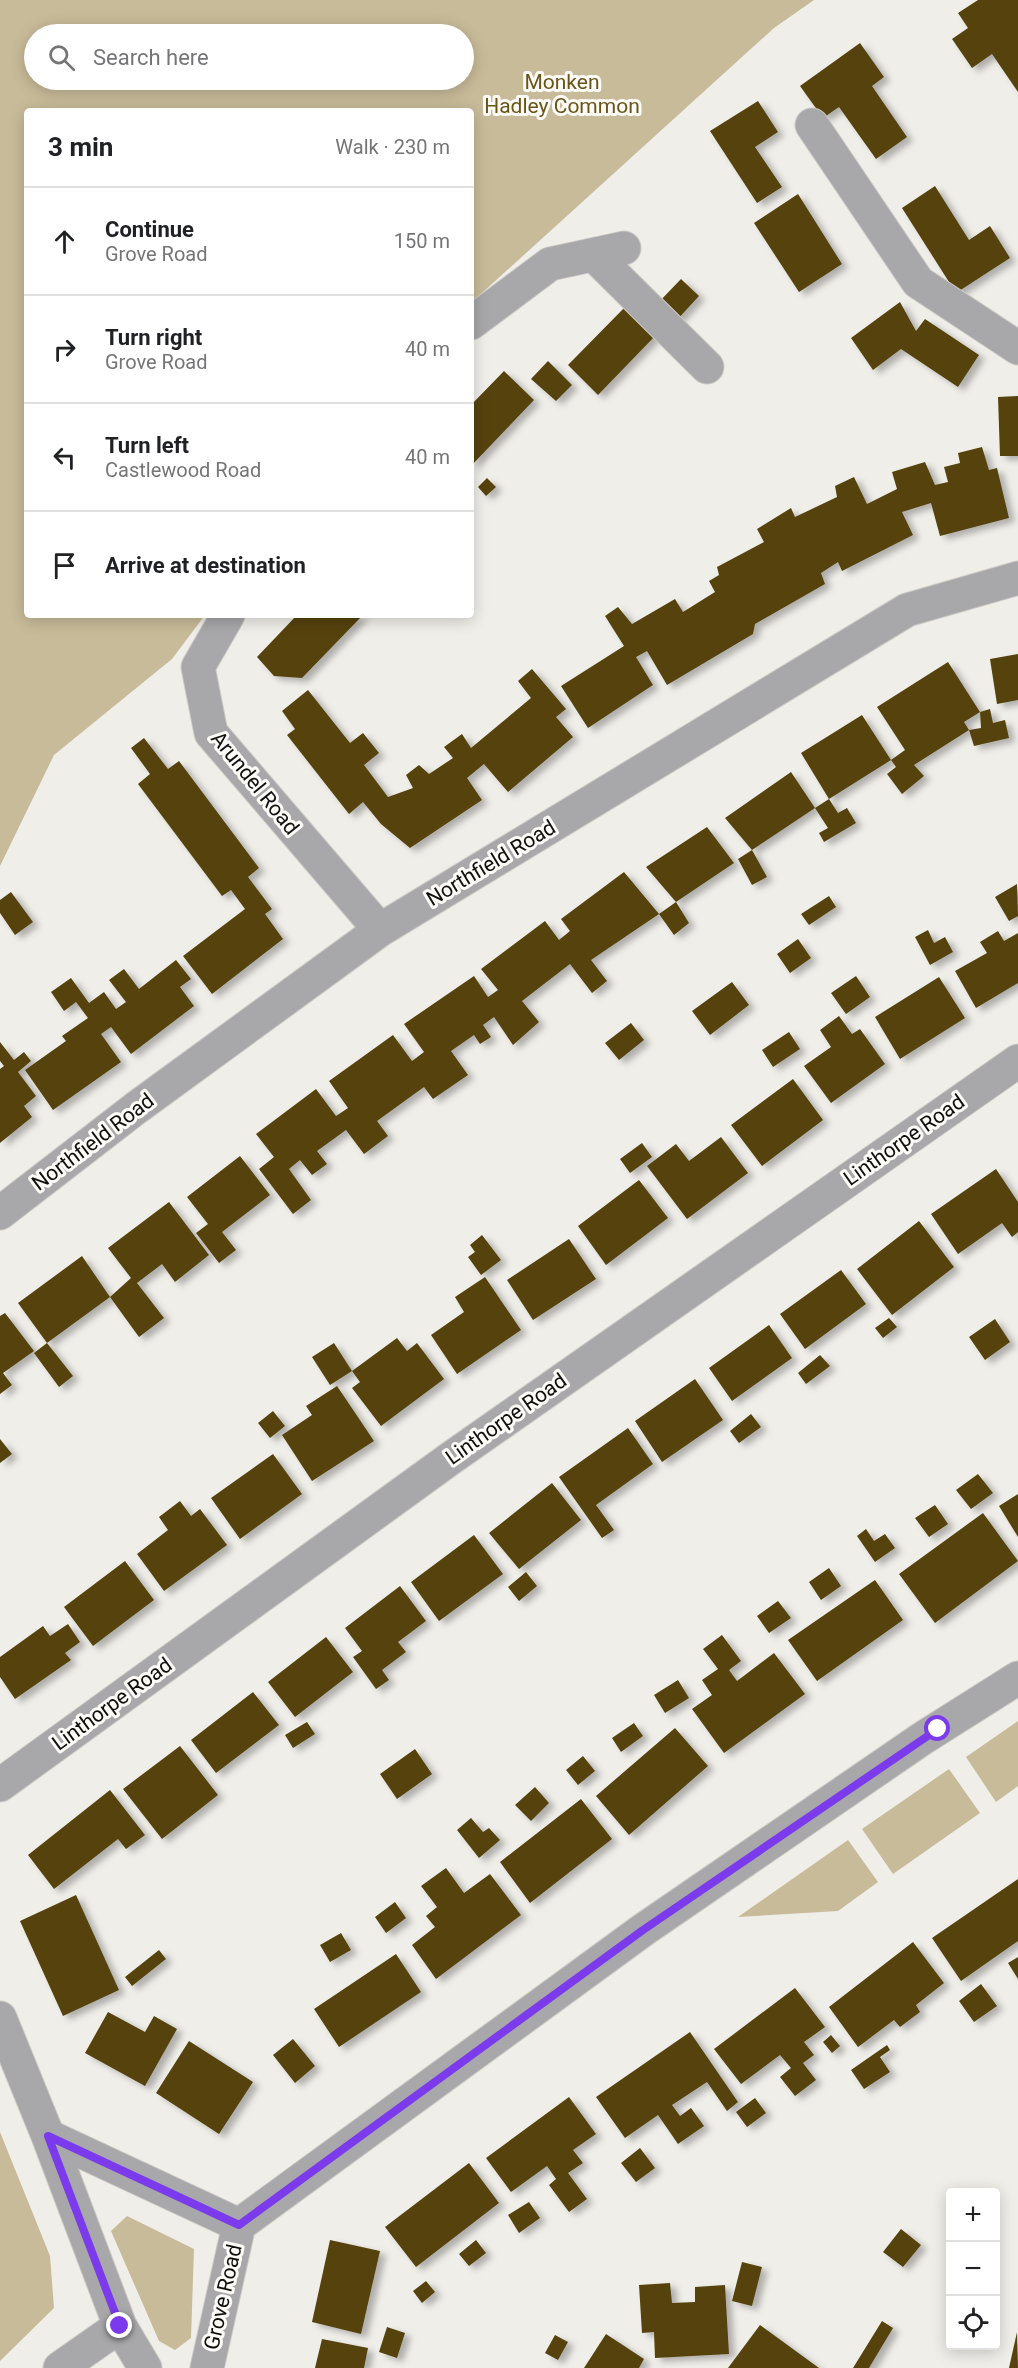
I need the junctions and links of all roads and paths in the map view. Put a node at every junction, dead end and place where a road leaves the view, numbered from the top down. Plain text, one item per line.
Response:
1 (812, 125) dead end
2 (474, 321) edge
3 (1018, 348) edge
4 (707, 367) dead end
5 (1018, 578) edge
6 (226, 618) edge
7 (380, 930) junction
8 (1018, 1061) edge
9 (0, 1213) edge
10 (1018, 1678) edge
11 (0, 1785) edge
12 (0, 2018) edge
13 (48, 2136) junction
14 (239, 2225) junction
15 (120, 2326) junction
16 (60, 2368) edge
17 (145, 2368) edge
18 (207, 2368) edge

1 - 3 street
2 - 4 street
5 - 7 street, Northfield Road
6 - 7 street, Arundel Road
7 - 9 street, Northfield Road
8 - 11 street, Linthorpe Road
10 - 14 street, Grove Road
12 - 13 street
13 - 14 street, Grove Road
13 - 15 street
14 - 18 street, Grove Road
15 - 16 street
15 - 17 street

